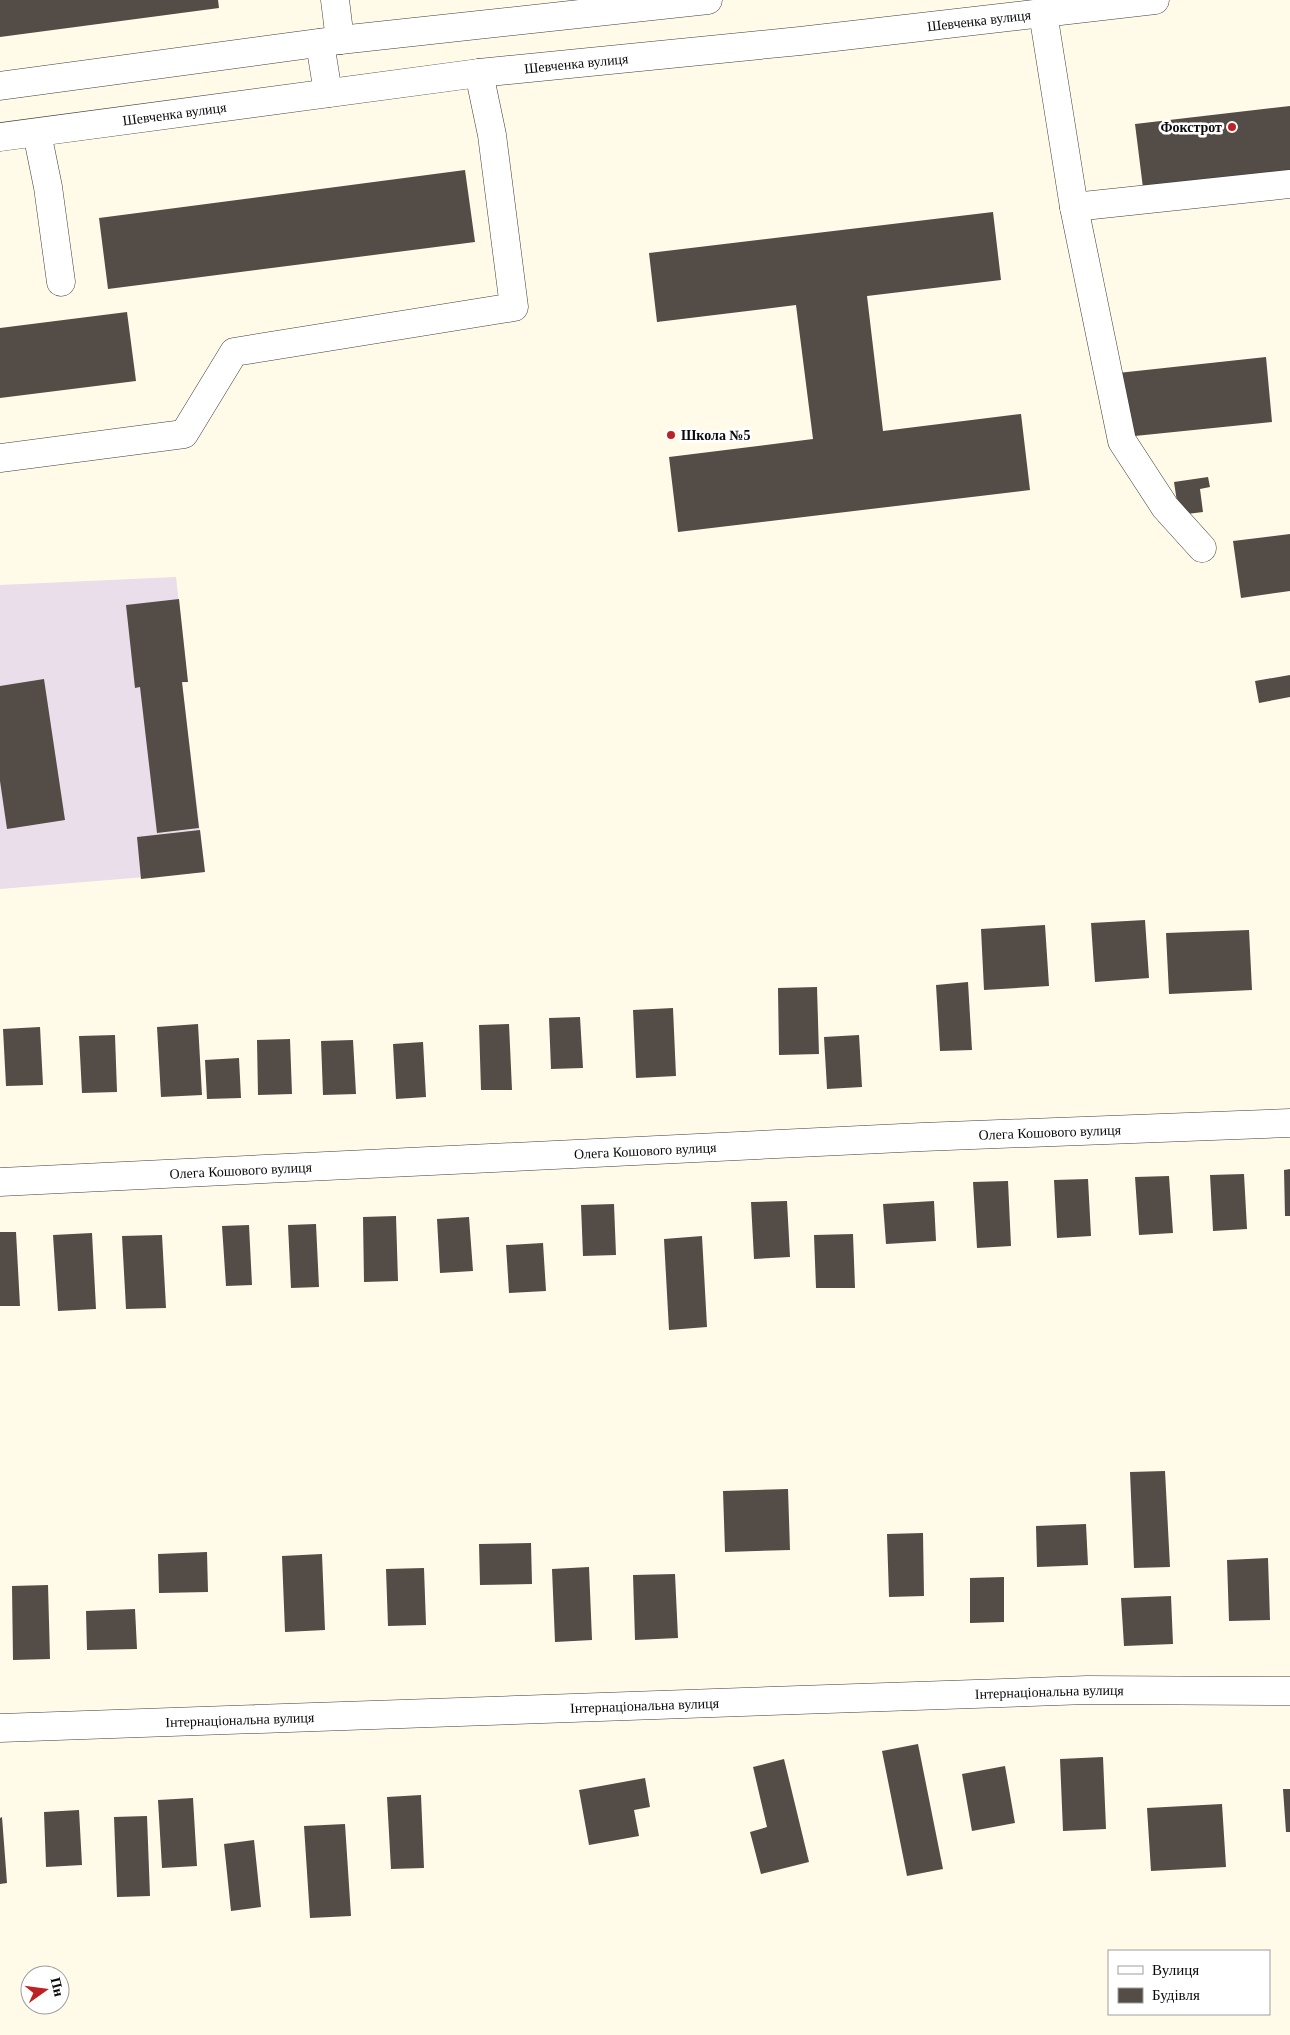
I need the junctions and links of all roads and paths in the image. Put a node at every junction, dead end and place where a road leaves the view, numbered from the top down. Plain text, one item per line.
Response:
1 (335, 0) edge
2 (708, 0) edge
3 (1155, 0) edge
4 (1043, 13) junction
5 (330, 42) junction
6 (479, 73) junction
7 (0, 86) edge
8 (328, 93) junction
9 (37, 133) junction
10 (0, 137) edge
11 (1290, 184) edge
12 (1074, 207) junction
13 (61, 282) dead end
14 (0, 458) edge
15 (1202, 548) dead end
16 (1290, 1123) edge
17 (0, 1182) edge
18 (1290, 1691) edge
19 (0, 1728) edge

1 - 5 street
2 - 5 street
3 - 4 street, Шевченка вулиця
4 - 6 street, Шевченка вулиця
4 - 12 street
5 - 7 street
5 - 8 street
6 - 8 street, Шевченка вулиця
6 - 14 street
8 - 9 street, Шевченка вулиця
9 - 10 street, Шевченка вулиця
9 - 13 street
11 - 12 street
12 - 15 street
16 - 17 street, Олега Кошового вулиця
18 - 19 street, Інтернаціональна вулиця

